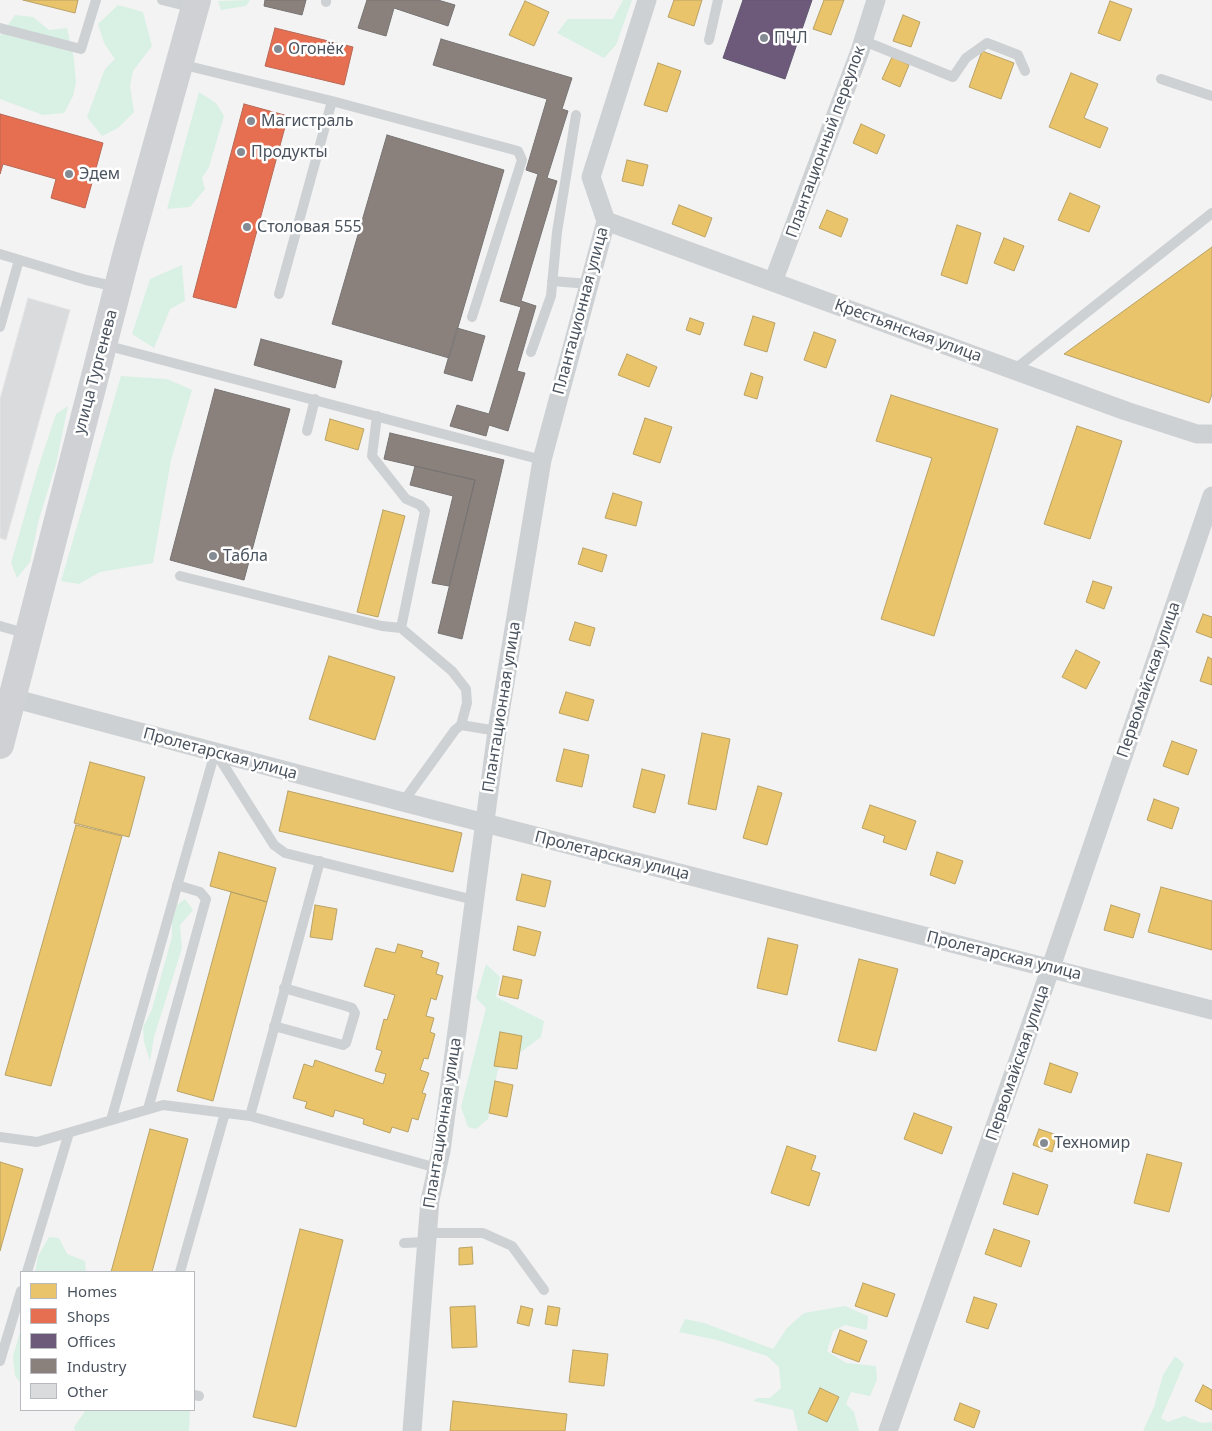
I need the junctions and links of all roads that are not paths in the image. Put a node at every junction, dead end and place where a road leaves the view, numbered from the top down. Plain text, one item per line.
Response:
1 (96, 0) edge
2 (162, 0) edge
3 (647, 0) edge
4 (718, 0) edge
5 (876, 0) edge
6 (196, 4) edge
7 (0, 28) edge
8 (709, 40) dead end
9 (864, 41) junction
10 (179, 64) junction
11 (1025, 71) dead end
12 (1161, 79) dead end
13 (1212, 96) edge
14 (332, 101) junction
15 (576, 114) dead end
16 (1212, 213) edge
17 (606, 221) junction
18 (0, 254) edge
19 (19, 260) junction
20 (552, 281) junction
21 (773, 282) junction
22 (589, 284) junction
23 (118, 287) junction
24 (279, 294) dead end
25 (472, 317) dead end
26 (0, 327) edge
27 (104, 345) junction
28 (531, 352) dead end
29 (1014, 370) junction
30 (316, 399) junction
31 (377, 416) junction
32 (307, 431) dead end
33 (1212, 434) edge
34 (542, 460) junction
35 (1212, 496) edge
36 (180, 576) dead end
37 (0, 626) edge
38 (401, 628) junction
39 (28, 634) junction
40 (12, 698) junction
41 (461, 725) junction
42 (497, 731) junction
43 (0, 745) edge
44 (215, 752) junction
45 (403, 802) junction
46 (484, 823) junction
47 (320, 861) junction
48 (177, 885) junction
49 (474, 900) junction
50 (1051, 968) junction
51 (284, 988) junction
52 (1212, 1010) edge
53 (274, 1026) junction
54 (148, 1109) junction
55 (225, 1113) junction
56 (250, 1116) junction
57 (111, 1120) junction
58 (69, 1133) junction
59 (0, 1137) edge
60 (437, 1168) junction
61 (427, 1237) junction
62 (404, 1243) dead end
63 (27, 1271) edge
64 (180, 1271) edge
65 (544, 1290) dead end
66 (20, 1294) edge
67 (0, 1361) edge
68 (412, 1431) edge
69 (888, 1431) edge

1 - 7 lane
2 - 6 lane
3 - 17 street, Плантационная улица
4 - 8 lane
5 - 9 street, Плантационный переулок
6 - 10 main road, улица Тургенева
9 - 11 lane
9 - 21 street, Плантационный переулок
10 - 14 lane
10 - 23 main road, улица Тургенева
12 - 13 lane
14 - 24 lane
14 - 25 lane
15 - 20 lane
16 - 29 lane
17 - 21 street, Крестьянская улица
17 - 22 street, Плантационная улица
18 - 19 lane
19 - 23 lane
19 - 26 lane
20 - 22 lane
20 - 28 lane
21 - 29 street, Крестьянская улица
22 - 34 street, Плантационная улица
23 - 27 main road, улица Тургенева
27 - 30 lane
27 - 39 main road, улица Тургенева
29 - 33 street, Крестьянская улица
30 - 31 lane
30 - 32 lane
31 - 34 lane
31 - 38 lane
34 - 42 street, Плантационная улица
35 - 50 street, Первомайская улица
36 - 38 lane
37 - 39 lane
38 - 41 lane
39 - 40 main road, улица Тургенева
40 - 43 main road, улица Тургенева
40 - 44 street, Пролетарская улица
41 - 42 lane
41 - 45 lane
42 - 46 street, Плантационная улица
44 - 45 street, Пролетарская улица
44 - 47 lane
44 - 48 lane
45 - 46 street, Пролетарская улица
46 - 49 street, Плантационная улица
46 - 50 street, Пролетарская улица
47 - 49 lane
47 - 51 lane
48 - 54 lane
48 - 57 lane
49 - 60 street, Плантационная улица
50 - 52 street, Пролетарская улица
50 - 69 street, Первомайская улица
51 - 53 lane
51 - 53 lane
53 - 56 lane
54 - 55 lane
54 - 57 lane
55 - 56 lane
55 - 64 lane
56 - 60 lane
57 - 58 lane
58 - 59 lane
58 - 63 lane
60 - 61 street, Плантационная улица
61 - 62 lane
61 - 65 lane
61 - 68 street, Плантационная улица
66 - 67 lane

